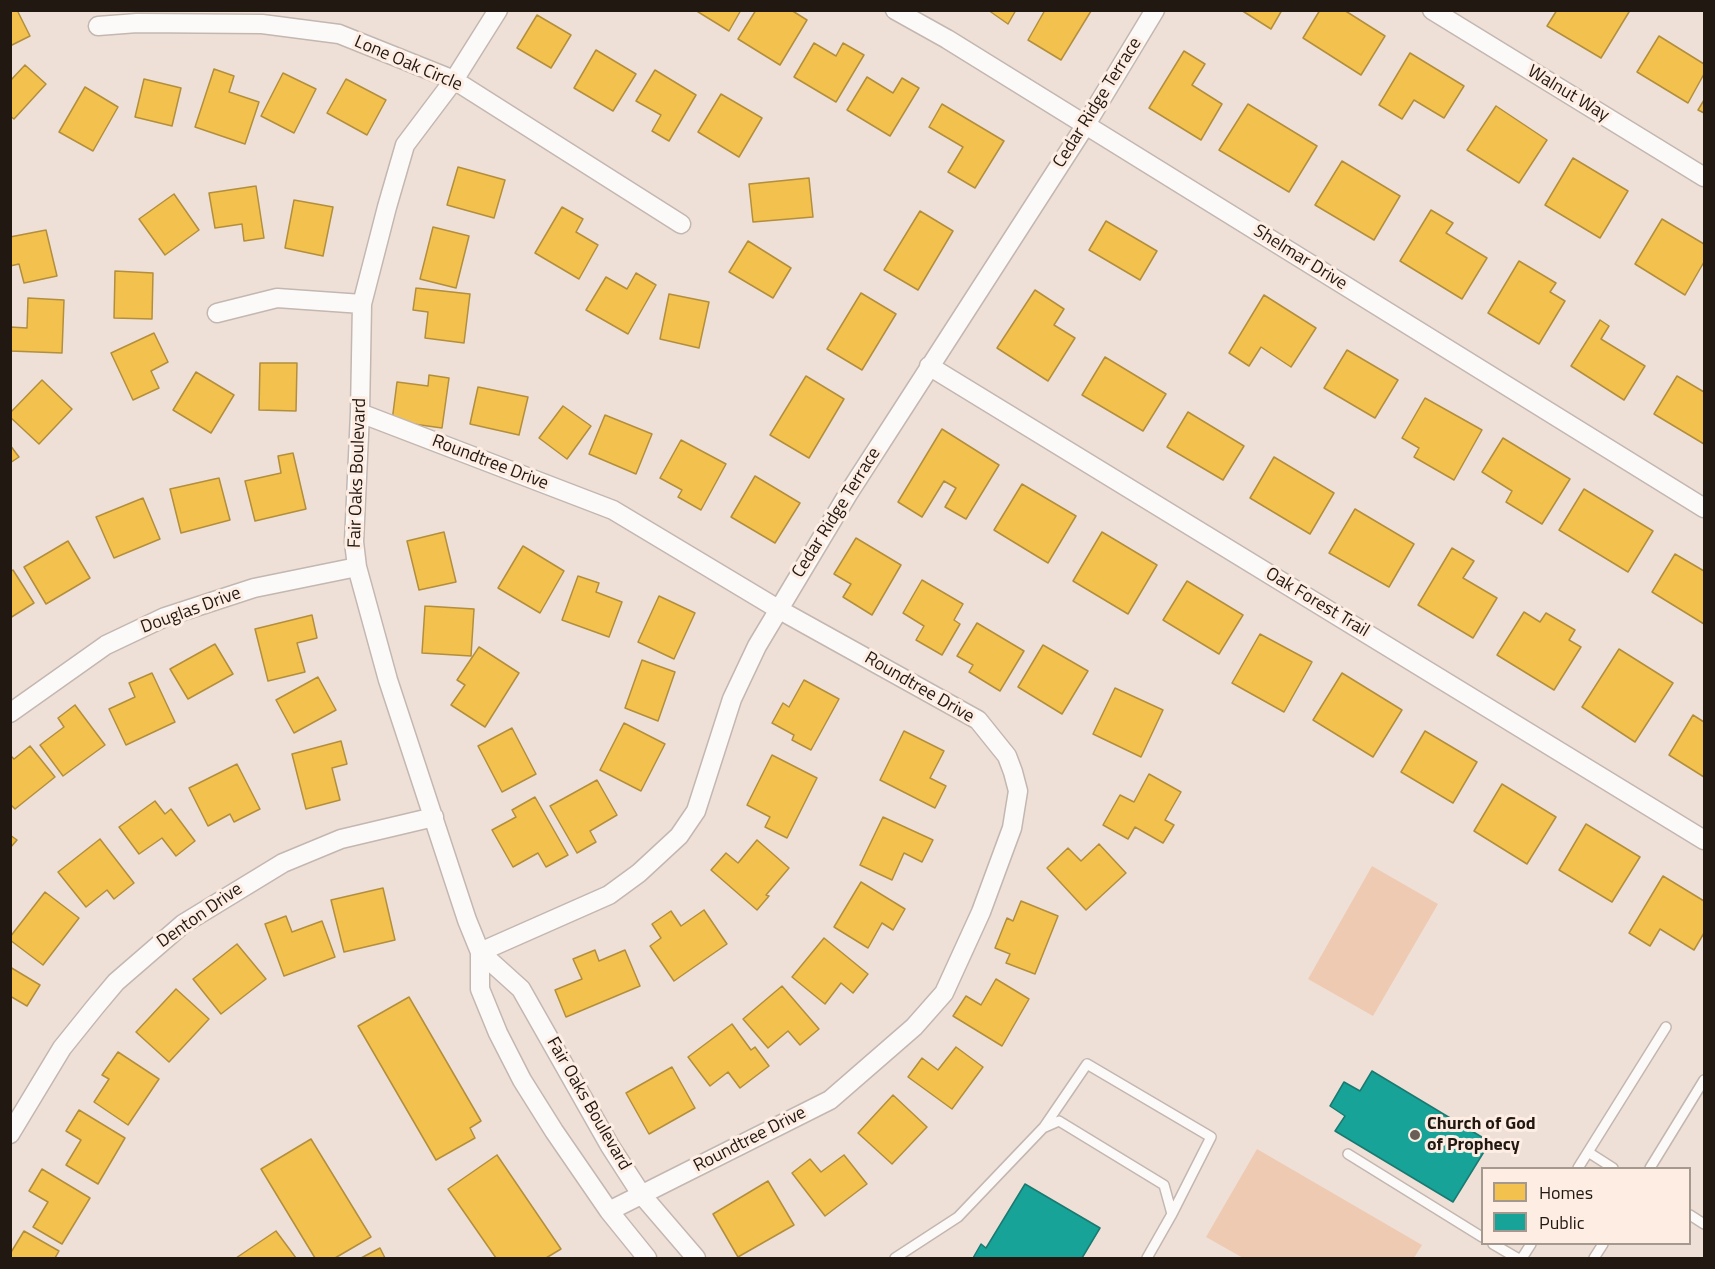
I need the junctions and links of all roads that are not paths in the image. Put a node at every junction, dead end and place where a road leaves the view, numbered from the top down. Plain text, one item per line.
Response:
1 (498, 10) edge
2 (895, 10) edge
3 (1155, 10) edge
4 (1432, 10) edge
5 (98, 26) dead end
6 (454, 80) junction
7 (1085, 126) junction
8 (1704, 177) edge
9 (681, 224) dead end
10 (362, 304) junction
11 (217, 313) dead end
12 (929, 366) junction
13 (360, 413) junction
14 (1704, 508) edge
15 (357, 567) junction
16 (778, 609) junction
17 (10, 713) edge
18 (434, 817) junction
19 (1704, 840) edge
20 (480, 952) junction
21 (1666, 1027) dead end
22 (1704, 1080) edge
23 (1043, 1128) junction
24 (10, 1134) edge
25 (1588, 1152) junction
26 (1348, 1154) dead end
27 (1579, 1167) edge
28 (1611, 1167) edge
29 (1651, 1167) edge
30 (641, 1194) junction
31 (609, 1210) junction
32 (1172, 1214) junction
33 (1691, 1216) edge
34 (1704, 1224) edge
35 (1481, 1236) edge
36 (1495, 1245) edge
37 (1530, 1245) edge
38 (1602, 1245) edge
39 (647, 1258) edge
40 (696, 1258) edge
41 (895, 1258) edge
42 (1147, 1258) edge
43 (1520, 1258) edge
44 (1594, 1258) edge

1 - 6 street, Fair Oaks Boulevard
2 - 7 street, Shelmar Drive
3 - 7 street, Cedar Ridge Terrace
4 - 8 street, Walnut Way
5 - 6 street, Lone Oak Circle
6 - 9 street, Lone Oak Circle
6 - 10 street, Fair Oaks Boulevard
7 - 12 street, Cedar Ridge Terrace
7 - 14 street, Shelmar Drive
10 - 11 street
10 - 13 street, Fair Oaks Boulevard
12 - 16 street, Cedar Ridge Terrace
12 - 19 street, Oak Forest Trail
13 - 15 street, Fair Oaks Boulevard
13 - 16 street, Roundtree Drive
15 - 17 street, Douglas Drive
15 - 18 street, Fair Oaks Boulevard
16 - 20 street, Cedar Ridge Terrace
16 - 30 street, Roundtree Drive
18 - 20 street, Fair Oaks Boulevard
18 - 24 street, Denton Drive
20 - 30 street, Fair Oaks Boulevard
20 - 31 street, Fair Oaks Boulevard
21 - 25 lane
22 - 29 lane
23 - 32 lane
23 - 32 lane
23 - 41 lane
25 - 27 lane
25 - 28 lane
26 - 35 lane
30 - 31 street, Roundtree Drive
30 - 40 street, Fair Oaks Boulevard
31 - 39 street, Fair Oaks Boulevard
32 - 42 lane
33 - 34 lane
36 - 43 lane
37 - 43 lane
38 - 44 lane

